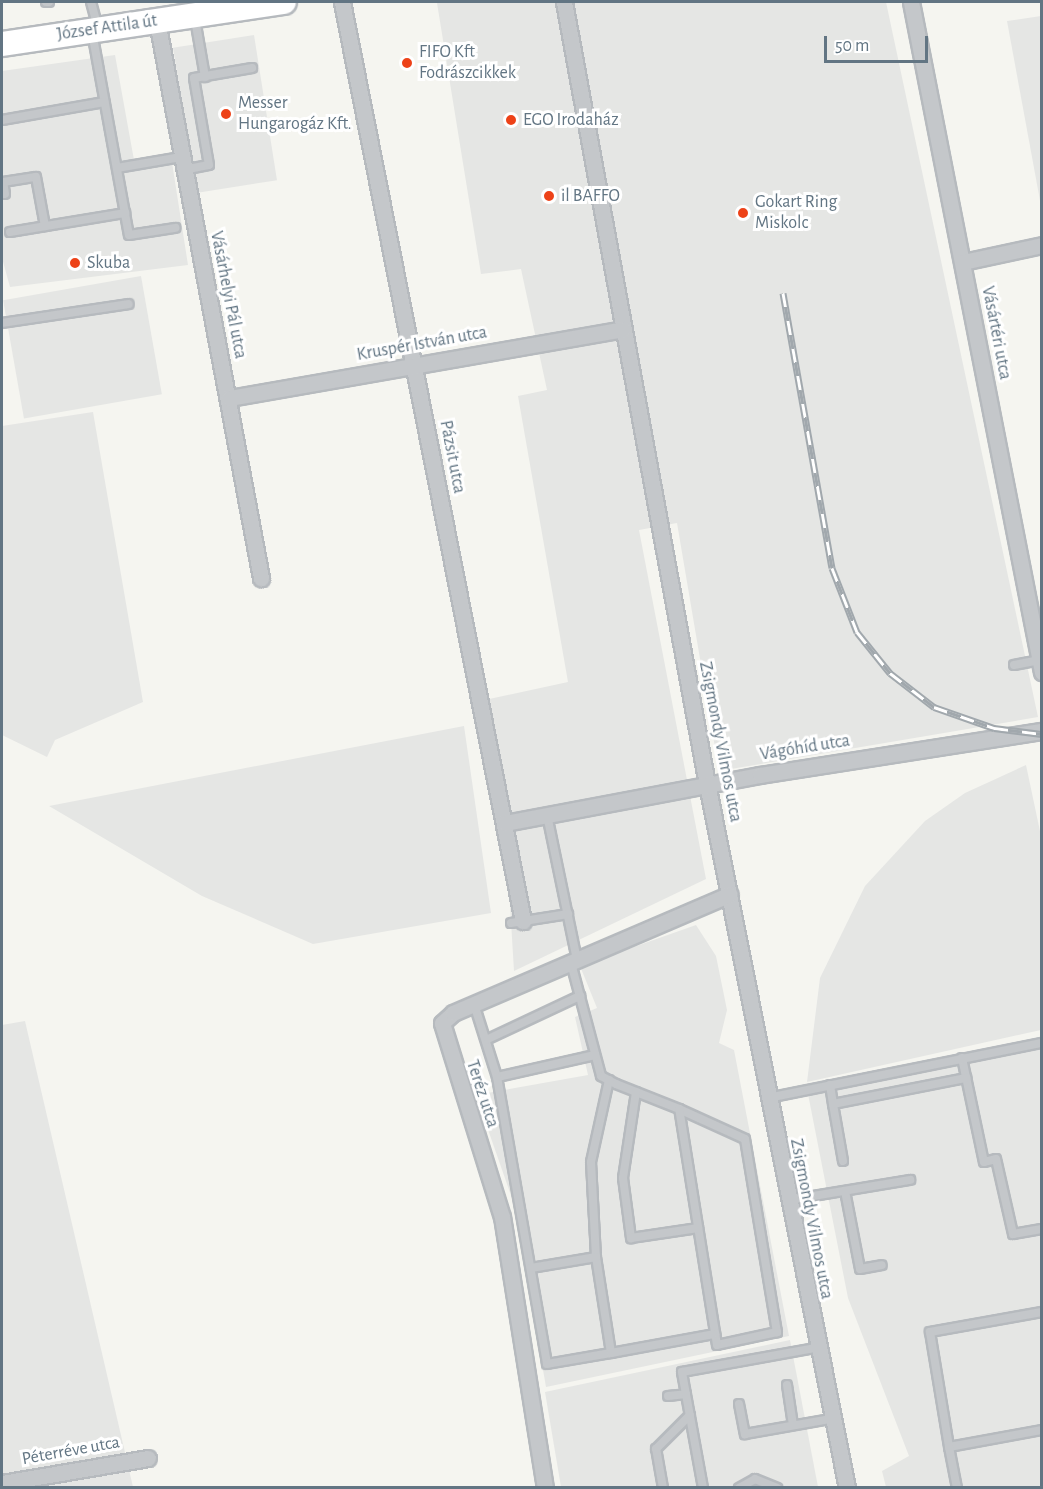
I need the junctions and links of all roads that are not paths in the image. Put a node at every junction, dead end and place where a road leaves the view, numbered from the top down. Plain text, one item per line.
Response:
1 (91, 2) edge
2 (284, 2) edge
3 (342, 2) edge
4 (564, 2) edge
5 (911, 2) edge
6 (193, 8) edge
7 (157, 21) junction
8 (95, 30) junction
9 (2, 44) edge
10 (252, 68) dead end
11 (204, 76) junction
12 (105, 102) junction
13 (2, 120) edge
14 (182, 163) junction
15 (117, 168) junction
16 (5, 194) dead end
17 (125, 213) junction
18 (45, 226) junction
19 (176, 228) dead end
20 (10, 232) dead end
21 (1041, 245) edge
22 (963, 262) junction
23 (129, 304) dead end
24 (2, 323) edge
25 (623, 329) junction
26 (414, 365) junction
27 (229, 398) junction
28 (261, 578) dead end
29 (1014, 665) dead end
30 (1040, 666) edge
31 (1041, 731) edge
32 (707, 784) junction
33 (547, 815) junction
34 (505, 823) junction
35 (730, 894) junction
36 (568, 914) junction
37 (517, 922) joint
38 (574, 962) junction
39 (580, 996) junction
40 (474, 1004) junction
41 (488, 1039) junction
42 (1041, 1042) edge
43 (595, 1055) junction
44 (962, 1058) junction
45 (496, 1077) junction
46 (966, 1078) junction
47 (609, 1080) junction
48 (830, 1085) junction
49 (636, 1092) junction
50 (768, 1098) junction
51 (833, 1104) junction
52 (679, 1109) junction
53 (843, 1161) dead end
54 (910, 1180) dead end
55 (845, 1191) junction
56 (787, 1200) junction
57 (698, 1228) junction
58 (1041, 1229) edge
59 (596, 1257) junction
60 (882, 1265) dead end
61 (531, 1268) junction
62 (1041, 1312) edge
63 (715, 1334) junction
64 (816, 1348) junction
65 (611, 1353) junction
66 (787, 1385) dead end
67 (686, 1394) junction
68 (668, 1396) dead end
69 (739, 1404) dead end
70 (690, 1415) junction
71 (830, 1419) junction
72 (793, 1425) junction
73 (1041, 1430) edge
74 (950, 1447) junction
75 (148, 1458) dead end
76 (2, 1483) edge
77 (545, 1488) edge
78 (663, 1488) edge
79 (703, 1488) edge
80 (739, 1488) edge
81 (777, 1488) edge
82 (847, 1488) edge
83 (957, 1488) edge

1 - 8 lane
2 - 6 main road, József Attila út
3 - 26 street, Pázsit utca
4 - 25 street, Zsigmondy Vilmos utca
5 - 22 street, Vásártéri utca
6 - 7 main road, József Attila út
6 - 11 lane
7 - 8 main road, József Attila út
7 - 14 street, Vásárhelyi Pál utca
8 - 9 main road, József Attila út
8 - 12 lane
10 - 11 lane
11 - 14 lane
12 - 13 lane
12 - 15 lane
14 - 15 lane
14 - 27 street, Vásárhelyi Pál utca
15 - 17 lane
16 - 18 lane
17 - 18 lane
17 - 19 lane
18 - 20 lane
21 - 22 street
22 - 30 street, Vásártéri utca
23 - 24 lane
25 - 26 street, Kruspér István utca
25 - 32 street, Zsigmondy Vilmos utca
26 - 27 street, Kruspér István utca
26 - 34 street, Pázsit utca
27 - 28 street, Vásárhelyi Pál utca
29 - 30 lane
31 - 32 street, Vágóhíd utca
32 - 33 street, Vágóhíd utca
32 - 35 street, Zsigmondy Vilmos utca
33 - 34 street, Vágóhíd utca
33 - 36 lane
34 - 37 street, Pázsit utca
35 - 38 street, Teréz utca
35 - 50 street, Zsigmondy Vilmos utca
36 - 37 lane
36 - 38 lane
38 - 39 lane
38 - 40 street, Teréz utca
39 - 41 lane
39 - 43 lane
40 - 41 lane
40 - 77 street, Teréz utca
41 - 45 lane
42 - 44 lane
43 - 45 lane
43 - 47 lane
44 - 46 lane
44 - 48 lane
45 - 61 lane
46 - 51 lane
46 - 58 lane
47 - 49 lane
47 - 59 lane
48 - 50 lane
48 - 51 lane
49 - 52 lane
49 - 57 lane
50 - 56 street, Zsigmondy Vilmos utca
51 - 53 lane
52 - 57 lane
52 - 63 lane
54 - 55 lane
55 - 56 lane
55 - 60 lane
56 - 64 street, Zsigmondy Vilmos utca
57 - 63 lane
59 - 61 lane
59 - 65 lane
61 - 65 lane
62 - 74 lane
63 - 65 lane
64 - 67 lane
64 - 71 street, Zsigmondy Vilmos utca
66 - 72 lane
67 - 68 lane
67 - 70 lane
69 - 72 lane
70 - 78 lane
70 - 79 lane
71 - 72 lane
71 - 82 street, Zsigmondy Vilmos utca
73 - 74 lane
74 - 83 lane
75 - 76 street, Péterréve utca
80 - 81 lane

